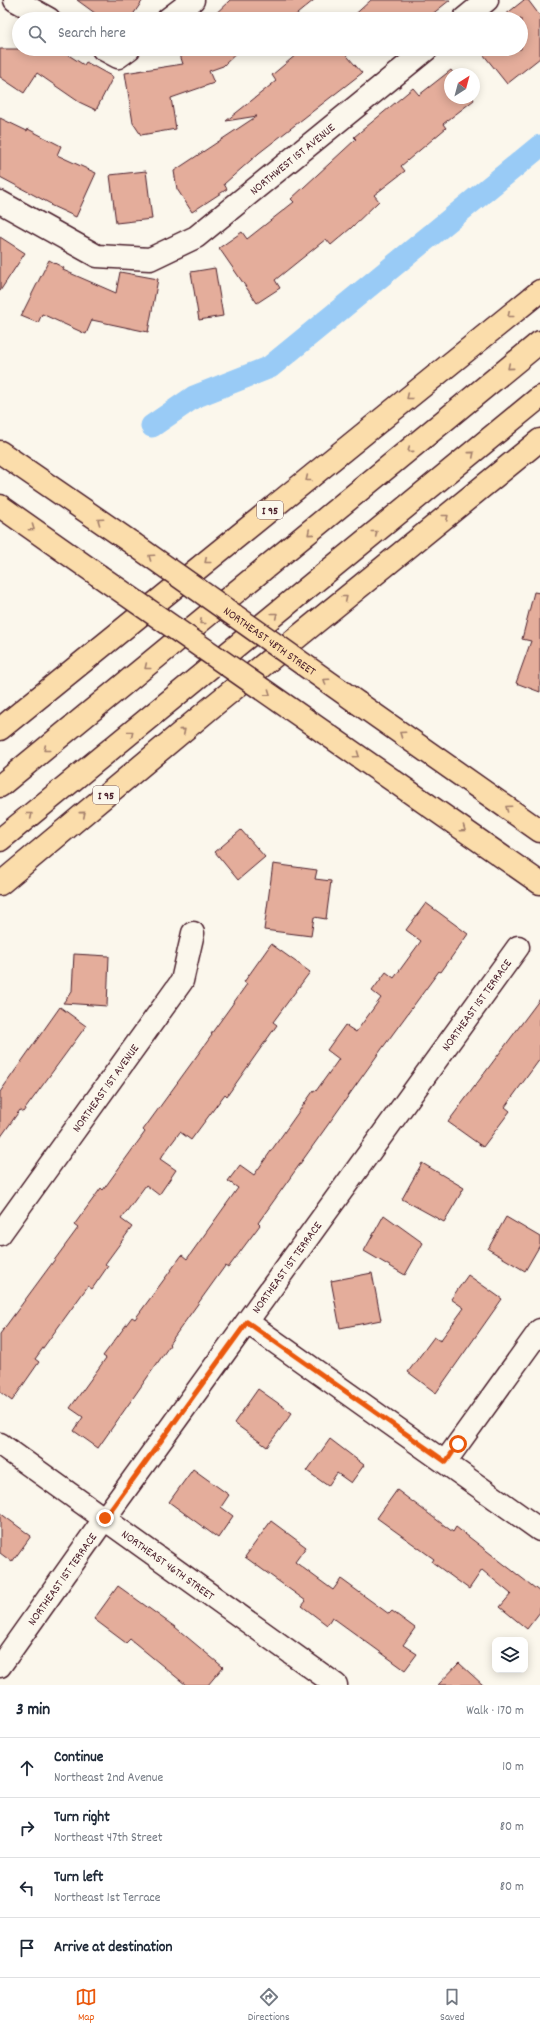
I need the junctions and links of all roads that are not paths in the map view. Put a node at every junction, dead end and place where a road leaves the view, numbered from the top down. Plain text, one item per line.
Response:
1 (15, 0) edge
2 (193, 0) edge
3 (487, 0) edge
4 (36, 12) edge
5 (177, 12) edge
6 (472, 12) edge
7 (418, 56) edge
8 (0, 202) edge
9 (540, 291) edge
10 (540, 342) edge
11 (540, 397) edge
12 (540, 440) edge
13 (0, 452) edge
14 (0, 506) edge
15 (0, 729) edge
16 (0, 786) edge
17 (540, 831) edge
18 (0, 840) edge
19 (540, 883) edge
20 (0, 884) edge
21 (193, 933) dead end
22 (518, 948) dead end
23 (0, 1234) edge
24 (247, 1322) junction
25 (540, 1330) edge
26 (0, 1444) edge
27 (446, 1462) junction
28 (105, 1518) junction
29 (540, 1530) edge
30 (0, 1666) edge
31 (336, 1685) edge

1 - 4 street
2 - 5 street
3 - 6 street
7 - 8 street, NORTHWEST 1ST AVENUE
9 -> 15 main road, I 95
10 -> 16 main road
18 -> 11 main road
20 -> 12 main road, I 95
17 -> 13 main road, NORTHEAST 48TH STREET, bridge
14 -> 19 main road, bridge
21 - 23 street, NORTHEAST 1ST AVENUE
22 - 24 street, NORTHEAST 1ST TERRACE
24 - 27 street
24 - 28 street, NORTHEAST 1ST TERRACE
25 - 27 street
26 - 28 street, NORTHEAST 46TH STREET
27 - 29 street
28 - 30 street, NORTHEAST 1ST TERRACE
28 - 31 street, NORTHEAST 46TH STREET

